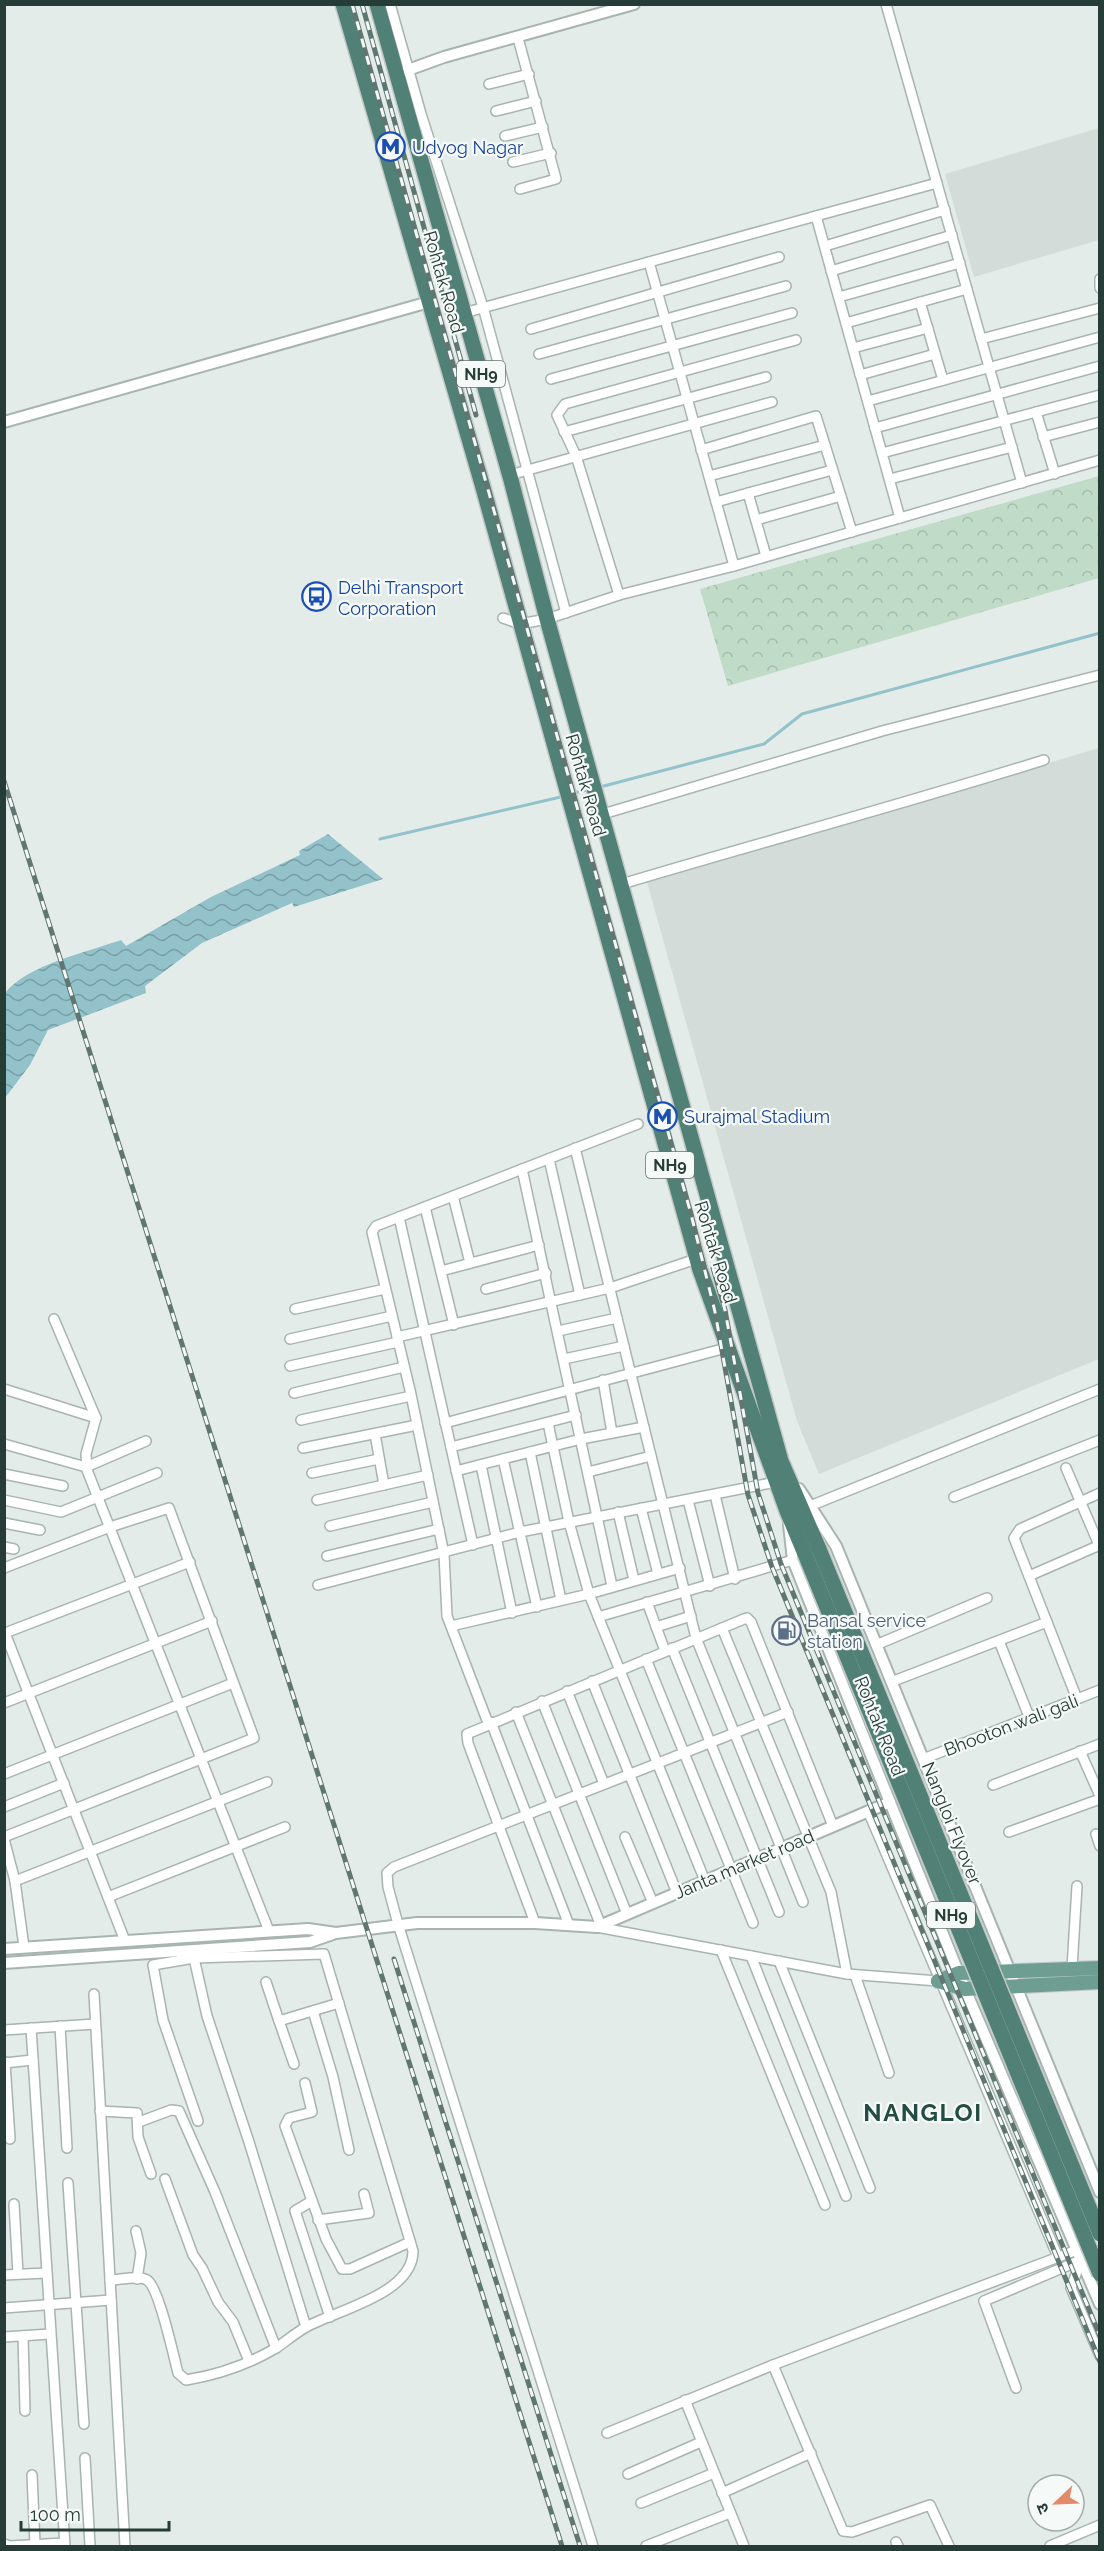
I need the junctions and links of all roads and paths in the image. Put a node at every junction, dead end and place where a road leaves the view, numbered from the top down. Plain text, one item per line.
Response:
1 (343, 4) edge
2 (377, 4) edge
3 (390, 4) edge
4 (634, 4) edge
5 (886, 4) edge
6 (519, 38) junction
7 (402, 72) junction
8 (529, 74) junction
9 (489, 84) dead end
10 (536, 101) junction
11 (496, 111) dead end
12 (543, 127) junction
13 (505, 136) dead end
14 (551, 153) junction
15 (513, 162) dead end
16 (938, 183) junction
17 (520, 189) dead end
18 (945, 210) junction
19 (816, 216) junction
20 (952, 235) junction
21 (825, 246) junction
22 (779, 257) dead end
23 (649, 262) junction
24 (960, 263) junction
25 (831, 271) junction
26 (1100, 279) edge
27 (786, 286) dead end
28 (1100, 288) edge
29 (967, 289) junction
30 (657, 292) junction
31 (839, 297) junction
32 (429, 302) junction
33 (920, 302) junction
34 (483, 307) junction
35 (1100, 308) edge
36 (464, 313) junction
37 (792, 313) dead end
38 (665, 319) junction
39 (846, 323) junction
40 (927, 328) junction
41 (531, 329) dead end
42 (1100, 337) edge
43 (981, 339) junction
44 (796, 340) dead end
45 (672, 345) junction
46 (853, 348) junction
47 (539, 354) dead end
48 (935, 354) junction
49 (989, 366) junction
50 (1100, 366) edge
51 (680, 372) junction
52 (860, 375) junction
53 (766, 377) dead end
54 (551, 379) dead end
55 (943, 380) junction
56 (997, 394) junction
57 (1100, 395) edge
58 (687, 398) junction
59 (868, 401) junction
60 (772, 402) dead end
61 (1036, 412) junction
62 (1005, 421) junction
63 (4, 422) edge
64 (1100, 422) edge
65 (694, 425) junction
66 (875, 428) junction
67 (564, 432) junction
68 (1043, 437) junction
69 (825, 445) junction
70 (1012, 447) junction
71 (701, 450) junction
72 (882, 453) junction
73 (576, 456) junction
74 (1100, 460) edge
75 (527, 469) junction
76 (832, 470) junction
77 (1055, 474) junction
78 (510, 476) junction
79 (709, 476) junction
80 (890, 480) junction
81 (1022, 483) junction
82 (748, 493) junction
83 (841, 496) junction
84 (716, 502) junction
85 (900, 518) junction
86 (756, 520) junction
87 (852, 532) junction
88 (766, 556) junction
89 (734, 566) junction
90 (619, 595) junction
91 (566, 613) junction
92 (503, 618) dead end
93 (547, 619) junction
94 (520, 624) junction
95 (1100, 675) edge
96 (1044, 760) dead end
97 (601, 809) junction
98 (622, 884) junction
99 (638, 1124) dead end
100 (575, 1148) junction
101 (549, 1158) junction
102 (522, 1169) junction
103 (453, 1196) junction
104 (425, 1207) junction
105 (399, 1217) junction
106 (539, 1245) junction
107 (696, 1259) junction
108 (470, 1263) junction
109 (441, 1271) junction
110 (546, 1273) junction
111 (610, 1288) junction
112 (385, 1289) junction
113 (486, 1289) dead end
114 (580, 1295) junction
115 (552, 1302) junction
116 (295, 1309) dead end
117 (392, 1316) junction
118 (617, 1318) junction
119 (54, 1319) dead end
120 (454, 1325) junction
121 (558, 1331) junction
122 (425, 1332) junction
123 (290, 1339) dead end
124 (398, 1340) junction
125 (624, 1346) junction
126 (726, 1348) junction
127 (564, 1359) junction
128 (290, 1366) dead end
129 (404, 1367) junction
130 (631, 1374) junction
131 (603, 1380) junction
132 (570, 1388) junction
133 (4, 1389) edge
134 (1100, 1389) edge
135 (294, 1393) dead end
136 (411, 1396) junction
137 (576, 1415) junction
138 (96, 1418) junction
139 (301, 1420) dead end
140 (445, 1423) junction
141 (548, 1423) junction
142 (417, 1425) junction
143 (644, 1427) junction
144 (612, 1433) junction
145 (375, 1434) junction
146 (581, 1439) junction
147 (1100, 1440) edge
148 (146, 1441) dead end
149 (4, 1444) edge
150 (451, 1447) junction
151 (554, 1447) junction
152 (303, 1448) dead end
153 (530, 1452) junction
154 (651, 1456) junction
155 (379, 1459) junction
156 (503, 1459) junction
157 (781, 1461) junction
158 (481, 1465) junction
159 (86, 1467) junction
160 (1066, 1468) dead end
161 (456, 1471) junction
162 (588, 1472) junction
163 (157, 1473) dead end
164 (312, 1473) dead end
165 (4, 1474) edge
166 (428, 1475) junction
167 (776, 1482) junction
168 (384, 1485) junction
169 (63, 1486) dead end
170 (1100, 1493) edge
171 (715, 1495) junction
172 (98, 1497) junction
173 (954, 1497) dead end
174 (4, 1500) edge
175 (317, 1500) dead end
176 (688, 1500) junction
177 (433, 1502) junction
178 (1080, 1502) junction
179 (662, 1504) junction
180 (810, 1506) junction
181 (641, 1508) junction
182 (787, 1511) joint
183 (618, 1512) junction
184 (597, 1516) junction
185 (569, 1522) junction
186 (4, 1523) edge
187 (330, 1526) dead end
188 (110, 1527) junction
189 (545, 1527) junction
190 (439, 1529) junction
191 (40, 1530) dead end
192 (520, 1532) junction
193 (497, 1539) junction
194 (473, 1545) junction
195 (1099, 1545) edge
196 (444, 1554) junction
197 (806, 1554) junction
198 (327, 1556) dead end
199 (190, 1562) junction
200 (4, 1568) edge
201 (680, 1568) junction
202 (657, 1574) junction
203 (1029, 1576) junction
204 (735, 1579) junction
205 (634, 1581) junction
206 (133, 1585) junction
207 (318, 1585) dead end
208 (612, 1586) junction
209 (710, 1586) junction
210 (686, 1592) junction
211 (589, 1594) junction
212 (987, 1598) dead end
213 (561, 1600) junction
214 (647, 1602) junction
215 (537, 1606) junction
216 (512, 1613) junction
217 (691, 1616) junction
218 (598, 1617) junction
219 (212, 1621) junction
220 (1047, 1622) junction
221 (450, 1626) junction
222 (656, 1627) junction
223 (722, 1628) junction
224 (696, 1638) junction
225 (999, 1641) junction
226 (156, 1643) junction
227 (876, 1645) junction
228 (668, 1650) junction
229 (646, 1659) junction
230 (15, 1660) junction
231 (4, 1665) edge
232 (619, 1670) junction
233 (592, 1681) junction
234 (891, 1682) junction
235 (233, 1683) junction
236 (1100, 1690) edge
237 (567, 1691) junction
238 (28, 1694) junction
239 (1077, 1699) junction
240 (542, 1701) junction
241 (4, 1703) edge
242 (180, 1704) junction
243 (516, 1712) junction
244 (788, 1712) junction
245 (1030, 1719) junction
246 (490, 1723) junction
247 (760, 1723) junction
248 (735, 1732) junction
249 (709, 1742) junction
250 (1100, 1744) edge
251 (1080, 1751) junction
252 (685, 1752) junction
253 (52, 1754) junction
254 (201, 1759) junction
255 (923, 1760) junction
256 (657, 1762) junction
257 (4, 1774) edge
258 (629, 1774) junction
259 (267, 1782) dead end
260 (64, 1783) junction
261 (603, 1784) junction
262 (993, 1785) dead end
263 (579, 1794) junction
264 (1100, 1798) edge
265 (890, 1802) junction
266 (219, 1803) junction
267 (552, 1805) junction
268 (4, 1807) edge
269 (74, 1809) junction
270 (868, 1811) junction
271 (527, 1815) junction
272 (833, 1826) junction
273 (285, 1827) dead end
274 (499, 1827) junction
275 (1010, 1832) dead end
276 (1096, 1834) dead end
277 (625, 1837) dead end
278 (808, 1837) junction
279 (4, 1838) edge
280 (236, 1846) junction
281 (1100, 1846) edge
282 (782, 1848) junction
283 (91, 1852) junction
284 (756, 1859) junction
285 (732, 1869) junction
286 (15, 1881) junction
287 (705, 1881) junction
288 (1077, 1886) dead end
289 (677, 1893) junction
290 (108, 1897) junction
291 (803, 1902) dead end
292 (653, 1903) junction
293 (779, 1912) dead end
294 (627, 1914) junction
295 (535, 1923) junction
296 (753, 1923) dead end
297 (398, 1924) junction
298 (569, 1925) junction
299 (599, 1926) junction
300 (269, 1931) junction
301 (336, 1933) junction
302 (125, 1941) junction
303 (24, 1947) junction
304 (4, 1949) edge
305 (721, 1950) junction
306 (751, 1956) junction
307 (194, 1958) junction
308 (779, 1961) junction
309 (4, 1963) edge
310 (1072, 1968) junction
311 (1100, 1968) edge
312 (1009, 1970) junction
313 (959, 1973) junction
314 (851, 1974) junction
315 (938, 1981) junction
316 (266, 1982) dead end
317 (1100, 1982) edge
318 (1016, 1985) junction
319 (965, 1989) junction
320 (94, 1994) dead end
321 (339, 2003) junction
322 (313, 2011) junction
323 (279, 2021) junction
324 (95, 2024) junction
325 (60, 2026) junction
326 (31, 2028) junction
327 (4, 2030) edge
328 (33, 2060) junction
329 (5, 2062) edge
330 (294, 2064) dead end
331 (889, 2073) dead end
332 (305, 2083) dead end
333 (100, 2111) junction
334 (198, 2121) dead end
335 (139, 2122) junction
336 (10, 2139) dead end
337 (67, 2148) dead end
338 (349, 2150) dead end
339 (152, 2174) dead end
340 (165, 2179) dead end
341 (68, 2183) dead end
342 (870, 2188) dead end
343 (1100, 2192) edge
344 (364, 2194) dead end
345 (846, 2196) dead end
346 (312, 2201) junction
347 (14, 2204) dead end
348 (825, 2205) dead end
349 (318, 2220) junction
350 (136, 2231) dead end
351 (1100, 2234) edge
352 (410, 2242) junction
353 (1079, 2255) junction
354 (1058, 2257) junction
355 (46, 2273) junction
356 (18, 2274) junction
357 (1100, 2274) edge
358 (4, 2275) edge
359 (137, 2279) junction
360 (110, 2280) junction
361 (111, 2300) junction
362 (76, 2303) junction
363 (1100, 2304) edge
364 (48, 2305) junction
365 (4, 2308) edge
366 (330, 2317) junction
367 (306, 2327) junction
368 (50, 2334) junction
369 (23, 2336) junction
370 (4, 2337) edge
371 (276, 2348) junction
372 (1100, 2356) edge
373 (249, 2361) junction
374 (773, 2365) junction
375 (1016, 2388) dead end
376 (685, 2400) junction
377 (25, 2411) dead end
378 (84, 2424) dead end
379 (607, 2433) dead end
380 (701, 2442) junction
381 (811, 2453) junction
382 (85, 2458) dead end
383 (628, 2474) dead end
384 (714, 2474) junction
385 (32, 2475) dead end
386 (722, 2493) junction
387 (641, 2502) dead end
388 (730, 2513) junction
389 (1099, 2525) edge
390 (4, 2544) edge
391 (35, 2544) junction
392 (64, 2545) edge
393 (90, 2547) edge
394 (125, 2547) edge
395 (593, 2547) edge
396 (646, 2547) edge
397 (744, 2547) edge
398 (949, 2547) edge
399 (1050, 2547) edge

1 - 32 highway, Rohtak Road / NH9
2 - 7 highway, Rohtak Road / NH9
3 - 7 street
4 - 6 street
5 - 16 street
6 - 7 street
6 - 8 street
7 - 34 street
7 - 36 highway, Rohtak Road / NH9
8 - 9 street
8 - 10 street
10 - 11 street
10 - 12 street
12 - 13 street
12 - 14 street
14 - 15 street
14 - 17 street
16 - 18 street
16 - 19 street
18 - 20 street
18 - 21 street
19 - 21 street
19 - 23 street
20 - 24 street
20 - 25 street
21 - 25 street
22 - 30 street
23 - 30 street
23 - 34 street
24 - 29 street
24 - 31 street
25 - 31 street
26 - 28 street
27 - 38 street
29 - 33 street
29 - 43 street
30 - 38 street
30 - 41 street
31 - 39 street
32 - 63 street
32 - 94 highway, Rohtak Road / NH9
33 - 39 street
33 - 40 street
34 - 36 street
34 - 75 street
35 - 43 street
36 - 78 highway, Rohtak Road / NH9
37 - 45 street
38 - 45 street
38 - 47 street
39 - 46 street
40 - 46 street
40 - 48 street
42 - 49 street
43 - 49 street
44 - 51 street
45 - 51 street
45 - 54 street
46 - 52 street
48 - 52 street
48 - 55 street
49 - 55 street
49 - 56 street
50 - 56 street
51 - 58 street
51 - 67 street
52 - 59 street
53 - 58 street
55 - 59 street
56 - 62 street
56 - 66 street
57 - 61 street
58 - 65 street
58 - 67 street
59 - 66 street
60 - 65 street
61 - 62 street
61 - 68 street
62 - 70 street
62 - 72 street
64 - 68 street
65 - 71 street
65 - 73 street
66 - 72 street
67 - 73 street
68 - 77 street
69 - 71 street
69 - 76 street
69 - 79 street
70 - 80 street
70 - 81 street
71 - 79 street
72 - 80 street
73 - 75 street
73 - 90 street
74 - 77 street
75 - 78 street
75 - 91 street
76 - 82 street
76 - 83 street
77 - 81 street
78 - 93 highway, Rohtak Road / NH9
79 - 84 street
80 - 85 street
81 - 85 street
82 - 84 street
82 - 86 street
83 - 86 street
83 - 87 street
84 - 89 street
85 - 87 street
86 - 88 street
87 - 88 street
88 - 89 street
89 - 90 street
90 - 91 street
91 - 93 street
92 - 94 street
93 - 94 street
93 - 97 highway, Rohtak Road / NH9
94 - 107 highway, Rohtak Road / NH9
95 - 97 street
96 - 98 street
97 - 98 highway, Rohtak Road / NH9
98 - 157 highway, Rohtak Road / NH9
99 - 100 street
100 - 101 street
100 - 111 street
101 - 102 street
101 - 114 street
102 - 103 street
102 - 106 street
103 - 104 street
103 - 108 street
104 - 105 street
104 - 109 street
105 - 112 street
105 - 122 street
106 - 108 street
106 - 110 street
107 - 111 street
107 - 126 highway, Rohtak Road / NH9
108 - 109 street
109 - 120 street
110 - 113 street
110 - 115 street
111 - 114 street
111 - 118 street
112 - 116 street
112 - 117 street
114 - 115 street
115 - 120 street
115 - 121 street
117 - 123 street
117 - 124 street
118 - 121 street
118 - 125 street
119 - 138 street
120 - 122 street
121 - 127 street
122 - 124 street
122 - 140 street
124 - 128 street
124 - 129 street
125 - 127 street
125 - 130 street
126 - 130 street
126 - 167 highway, Rohtak Road / NH9
127 - 132 street
129 - 135 street
129 - 136 street
130 - 131 street
130 - 143 street
131 - 132 street
131 - 144 street
132 - 137 street
132 - 140 street
133 - 138 street
134 - 180 street
136 - 139 street
136 - 142 street
137 - 141 street
137 - 146 street
138 - 159 street
140 - 150 street
141 - 150 street
141 - 151 street
142 - 145 street
142 - 166 street
143 - 144 street
143 - 154 street
144 - 146 street
145 - 152 street
145 - 155 street
146 - 151 street
146 - 162 street
147 - 173 street
148 - 159 street
149 - 159 street
150 - 161 street
151 - 153 street
151 - 185 street
153 - 156 street
153 - 189 street
154 - 162 street
154 - 179 street
155 - 164 street
155 - 168 street
156 - 158 street
156 - 192 street
157 - 180 street, Rohtak Road
157 - 197 highway, Nangloi Flyover / NH9
158 - 161 street
158 - 193 street
159 - 172 street
160 - 178 street
161 - 194 street
162 - 184 street
163 - 172 street
165 - 169 street
166 - 168 street
166 - 177 street
167 - 171 street
167 - 182 highway, Rohtak Road / NH9
168 - 175 street
170 - 178 street
171 - 176 street
171 - 204 street
172 - 174 street
172 - 188 street
176 - 179 street
176 - 209 street
177 - 187 street
177 - 190 street
178 - 195 street
178 - 203 street
179 - 181 street
179 - 201 street
180 - 227 street, Rohtak Road
181 - 183 street
181 - 202 street
182 - 197 highway, Nangloi Flyover / NH9
183 - 184 street
183 - 205 street
184 - 185 street
184 - 208 street
185 - 189 street
185 - 211 street
186 - 191 street
188 - 199 street
188 - 200 street
188 - 206 street
189 - 192 street
189 - 213 street
190 - 196 street
190 - 198 street
192 - 193 street
192 - 215 street
193 - 194 street
193 - 216 street
194 - 196 street
195 - 203 street
196 - 207 street
196 - 221 street
197 - 204 street
197 - 265 street, Rohtak Road
197 - 351 highway, Nangloi Flyover / NH9, bridge
197 - 357 highway, Nangloi Flyover / NH9, bridge
199 - 206 street
199 - 219 street
201 - 202 street
201 - 210 street
202 - 205 street
203 - 220 street
204 - 209 street
205 - 208 street
206 - 226 street
206 - 230 street
208 - 211 street
209 - 210 street
210 - 214 street
210 - 217 street
211 - 213 street
211 - 218 street
212 - 227 street
213 - 215 street
214 - 218 street
214 - 222 street
215 - 216 street
216 - 221 street
217 - 222 street
217 - 224 street
218 - 232 street
219 - 226 street
219 - 235 street
220 - 225 street
220 - 239 street
221 - 246 street
222 - 228 street
223 - 224 street
223 - 244 street
223 - 247 street
224 - 228 street
224 - 248 street
225 - 234 street
225 - 245 street
226 - 238 street
226 - 242 street
227 - 234 street, Rohtak Road
228 - 229 street
228 - 249 street
229 - 232 street
229 - 252 street
230 - 231 street
230 - 238 street
232 - 233 street
232 - 256 street
233 - 237 street
233 - 258 street
234 - 255 street, Rohtak Road
235 - 242 street
235 - 254 street
236 - 239 street, Bhooton wali gali
237 - 240 street
237 - 261 street
238 - 241 street
238 - 253 street
239 - 245 street, Bhooton wali gali
240 - 243 street
240 - 263 street
242 - 253 street
242 - 254 street
243 - 246 street
243 - 267 street
244 - 247 street
244 - 272 street
245 - 255 street, Bhooton wali gali
246 - 271 street
246 - 274 street
247 - 248 street
247 - 278 street
248 - 249 street
248 - 282 street
249 - 252 street
249 - 284 street
250 - 251 street
251 - 262 street
251 - 264 street
252 - 256 street
252 - 285 street
253 - 257 street
253 - 260 street
254 - 266 street
254 - 269 street
255 - 312 street, Rohtak Road
256 - 258 street
256 - 287 street
258 - 261 street
258 - 289 street
259 - 266 street
260 - 268 street
260 - 269 street
261 - 263 street
263 - 267 street
263 - 294 street
264 - 275 street
265 - 270 street, Janta market road
265 - 313 street, Rohtak Road
266 - 280 street
266 - 283 street
267 - 271 street
267 - 299 street
269 - 279 street
269 - 283 street
270 - 272 street, Janta market road
270 - 315 street
271 - 274 street
271 - 298 street
272 - 278 street, Janta market road
273 - 280 street
274 - 295 street
274 - 297 street
276 - 281 street
277 - 292 street
278 - 282 street, Janta market road
278 - 314 street
279 - 286 street
280 - 290 street
280 - 300 street
282 - 284 street, Janta market road
282 - 291 street
283 - 286 street
283 - 290 street
284 - 285 street, Janta market road
284 - 293 street
285 - 287 street, Janta market road
285 - 296 street
286 - 303 street
287 - 289 street, Janta market road
288 - 310 street
289 - 292 street, Janta market road
290 - 302 street
292 - 294 street, Janta market road
294 - 299 street, Janta market road
295 - 297 street
295 - 298 street
297 - 301 street
297 - 395 street
298 - 299 street
299 - 305 street
300 - 301 street
300 - 302 street
301 - 309 street
302 - 303 street
303 - 304 street
305 - 306 street
305 - 348 street
306 - 308 street
306 - 345 street
307 - 321 street
307 - 334 street
307 - 367 street
308 - 314 street
308 - 342 street
310 - 311 main road
310 - 312 main road
312 - 313 main road
312 - 318 street, Rohtak Road
313 - 315 main road
313 - 319 street, Rohtak Road
314 - 315 street
314 - 331 street
315 - 319 main road
315 - 354 street
316 - 323 street
317 - 318 main road
318 - 319 main road
318 - 343 street, Rohtak Road
319 - 353 street, Rohtak Road
320 - 324 street
321 - 322 street
321 - 352 street
322 - 323 street
322 - 338 street
323 - 330 street
324 - 325 street
324 - 333 street
325 - 326 street
325 - 337 street
326 - 327 street
326 - 328 street
328 - 329 street
328 - 355 street
329 - 336 street
332 - 346 street
333 - 335 street
333 - 360 street
335 - 339 street
335 - 371 street
340 - 373 street
341 - 362 street
344 - 349 street
346 - 349 street
346 - 366 street
347 - 356 street
349 - 352 street
350 - 359 street
352 - 366 street
353 - 354 street
353 - 363 street, Rohtak Road
353 - 372 street
353 - 375 street
354 - 374 street
355 - 356 street
355 - 364 street
356 - 358 street
359 - 360 street
359 - 373 street
360 - 361 street
361 - 362 street
361 - 394 street
362 - 364 street
362 - 378 street
364 - 365 street
364 - 368 street
366 - 367 street
367 - 371 street
368 - 369 street
368 - 392 street
369 - 370 street
369 - 377 street
371 - 373 street
374 - 376 street
374 - 381 street
376 - 379 street
376 - 380 street
380 - 383 street
380 - 384 street
381 - 386 street
381 - 398 street
382 - 393 street
384 - 386 street
384 - 387 street
385 - 391 street
386 - 388 street
388 - 396 street
388 - 397 street
389 - 399 street
390 - 391 street
391 - 392 street

